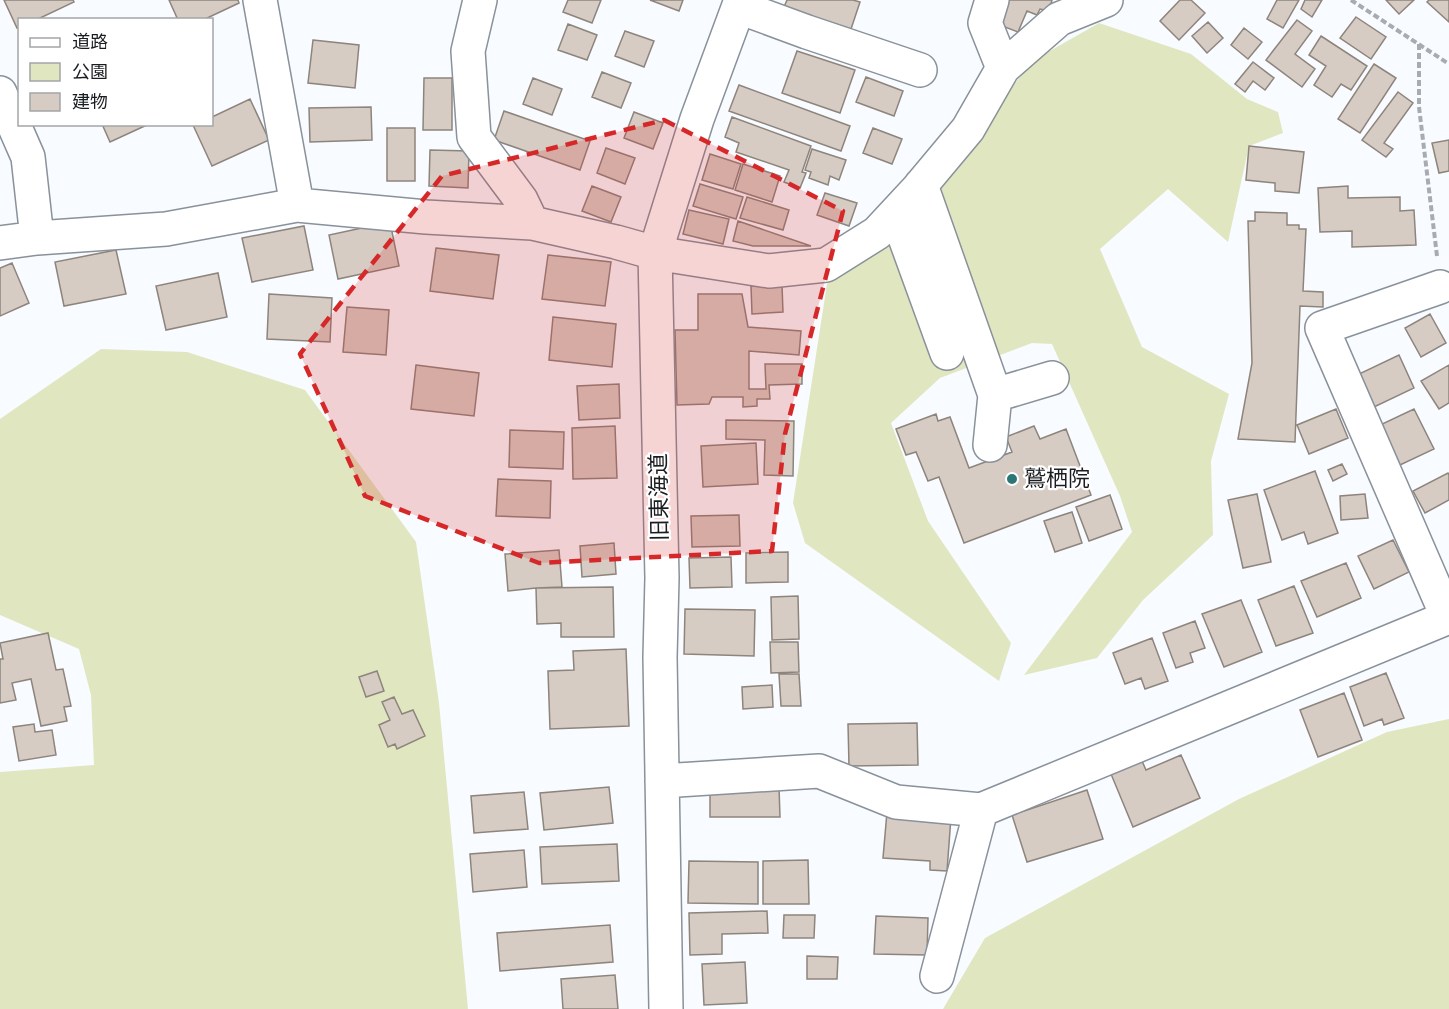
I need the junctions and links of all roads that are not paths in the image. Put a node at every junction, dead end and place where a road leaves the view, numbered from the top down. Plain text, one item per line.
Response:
1 (260, 0) edge
2 (480, 0) edge
3 (992, 0) edge
4 (1106, 0) edge
5 (740, 3) edge
6 (1003, 68) junction
7 (920, 70) dead end
8 (0, 93) edge
9 (921, 185) junction
10 (297, 205) junction
11 (896, 213) junction
12 (532, 224) junction
13 (37, 238) junction
14 (0, 243) edge
15 (655, 253) junction
16 (1440, 287) road end
17 (947, 353) dead end
18 (1052, 378) dead end
19 (995, 395) junction
20 (990, 445) dead end
21 (1448, 618) edge
22 (662, 781) junction
23 (981, 810) junction
24 (937, 976) dead end
25 (666, 1009) edge

1 - 10 street
2 - 12 street
3 - 6 street
4 - 6 street
5 - 7 street
5 - 15 street, 旧東海道
6 - 9 street
8 - 13 street
9 - 11 street
9 - 19 street
10 - 12 street
10 - 13 street
11 - 15 street
11 - 17 street
12 - 15 street
13 - 14 street
15 - 22 street, 旧東海道
16 - 21 street
18 - 19 street
19 - 20 street
21 - 23 street
22 - 23 street
22 - 25 street, 旧東海道
23 - 24 street

